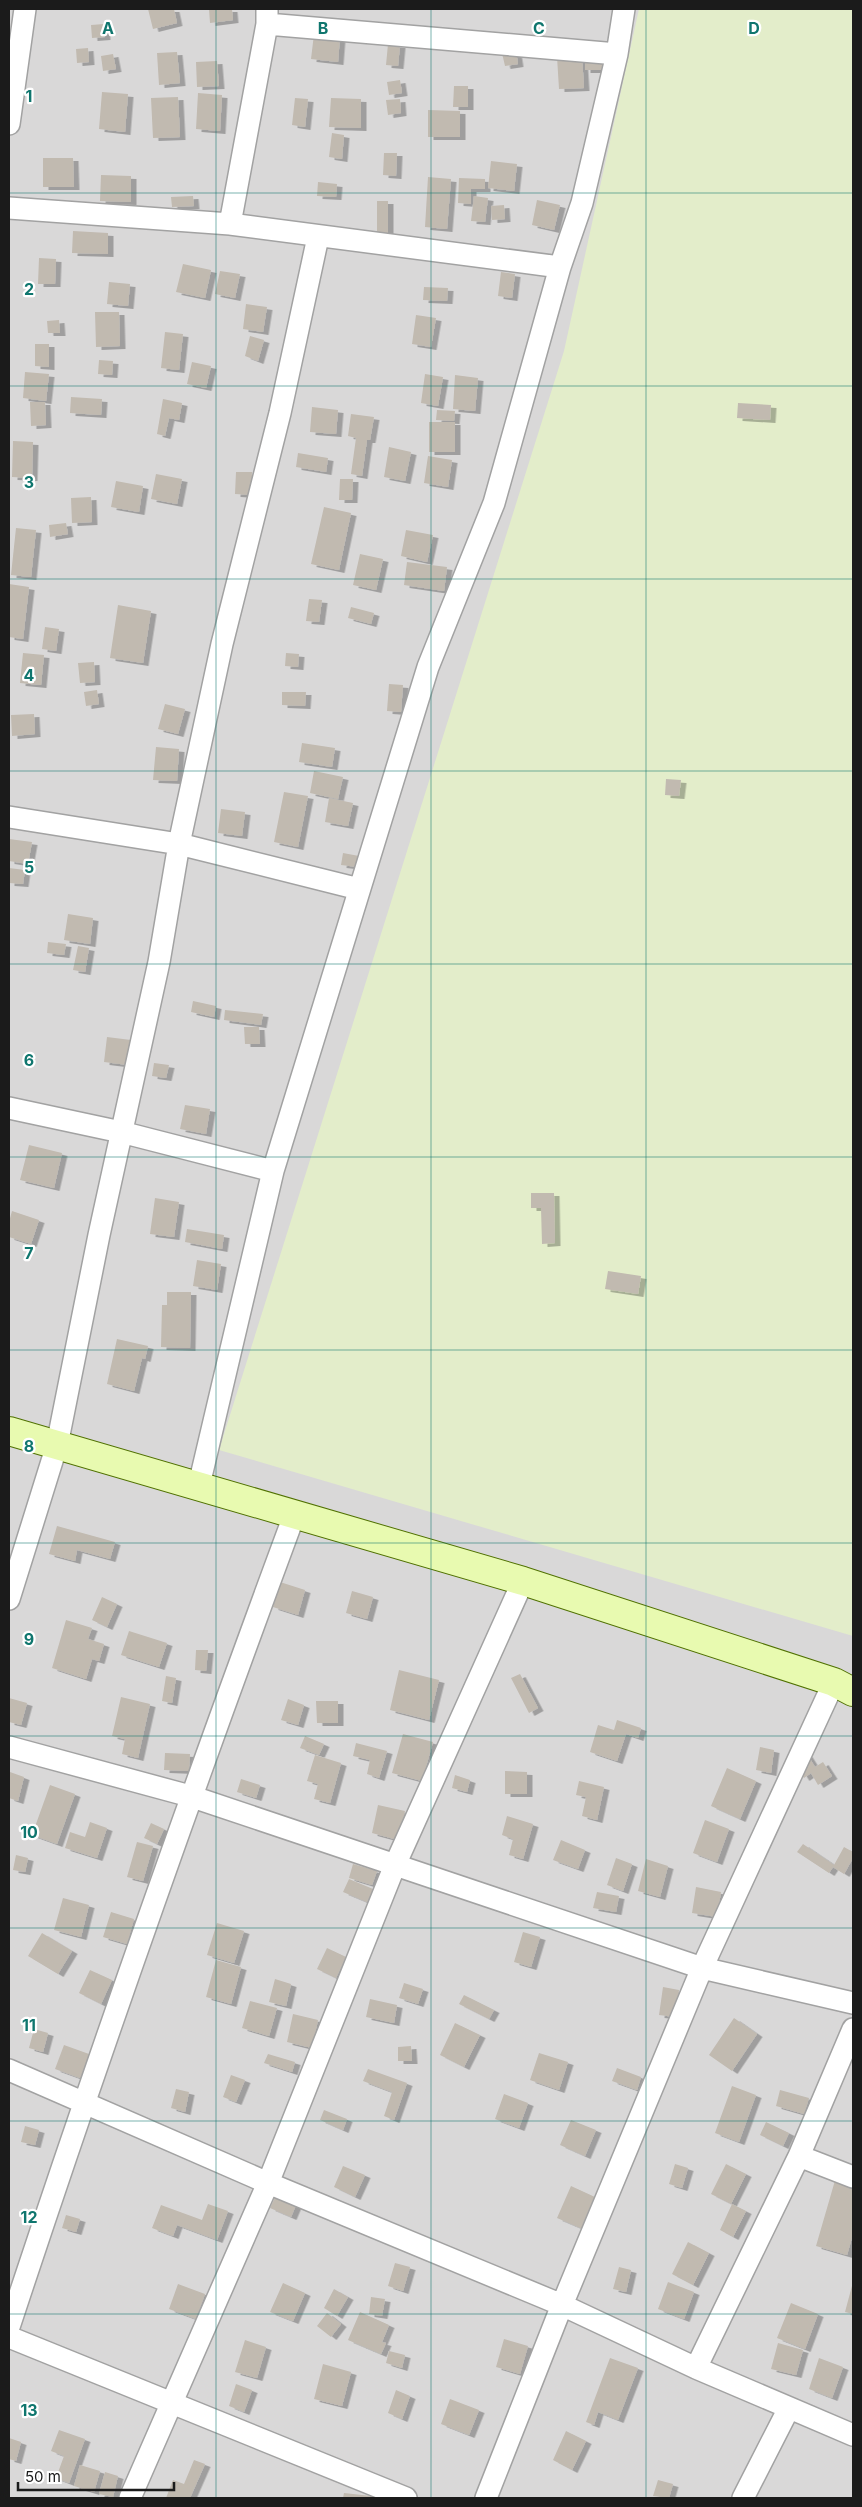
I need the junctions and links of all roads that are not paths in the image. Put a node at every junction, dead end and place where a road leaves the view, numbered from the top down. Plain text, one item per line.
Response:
1 (25, 9) edge
2 (624, 9) edge
3 (267, 16) edge
4 (617, 54) junction
5 (9, 124) edge
6 (9, 208) edge
7 (230, 224) junction
8 (318, 237) junction
9 (560, 266) junction
10 (9, 817) edge
11 (179, 844) junction
12 (359, 889) junction
13 (9, 1108) edge
14 (121, 1132) junction
15 (273, 1172) junction
16 (9, 1431) edge
17 (57, 1445) junction
18 (199, 1486) junction
19 (294, 1513) junction
20 (523, 1581) junction
21 (9, 1599) edge
22 (843, 1687) edge
23 (9, 1747) edge
24 (190, 1796) junction
25 (395, 1866) junction
26 (702, 1968) junction
27 (853, 2003) edge
28 (853, 2029) edge
29 (9, 2070) edge
30 (83, 2102) junction
31 (799, 2156) junction
32 (853, 2177) edge
33 (268, 2183) junction
34 (562, 2305) junction
35 (9, 2327) edge
36 (9, 2337) edge
37 (696, 2368) junction
38 (171, 2405) junction
39 (789, 2408) junction
40 (853, 2435) edge
41 (130, 2498) edge
42 (406, 2498) edge
43 (486, 2498) edge
44 (743, 2498) edge

1 - 5 street
2 - 4 street
3 - 4 street
3 - 7 street
4 - 9 street
6 - 7 street
7 - 8 street
8 - 9 street
8 - 11 street
9 - 12 street
10 - 11 street
11 - 12 street
11 - 14 street
12 - 15 street
13 - 14 street
14 - 15 street
14 - 17 street
15 - 18 street
16 - 17 main road
17 - 18 main road
17 - 21 street
18 - 19 main road
19 - 20 main road
19 - 24 street
20 - 22 main road
20 - 25 street
22 - 26 street
23 - 24 street
24 - 25 street
24 - 30 street
25 - 26 street
25 - 33 street
26 - 27 street
26 - 34 street
28 - 31 street
29 - 30 street
30 - 33 street
30 - 35 street
31 - 32 street
31 - 37 street
33 - 34 street
33 - 38 street
34 - 37 street
34 - 43 street
36 - 38 street
37 - 39 street
38 - 41 street
38 - 42 street
39 - 40 street
39 - 44 street

